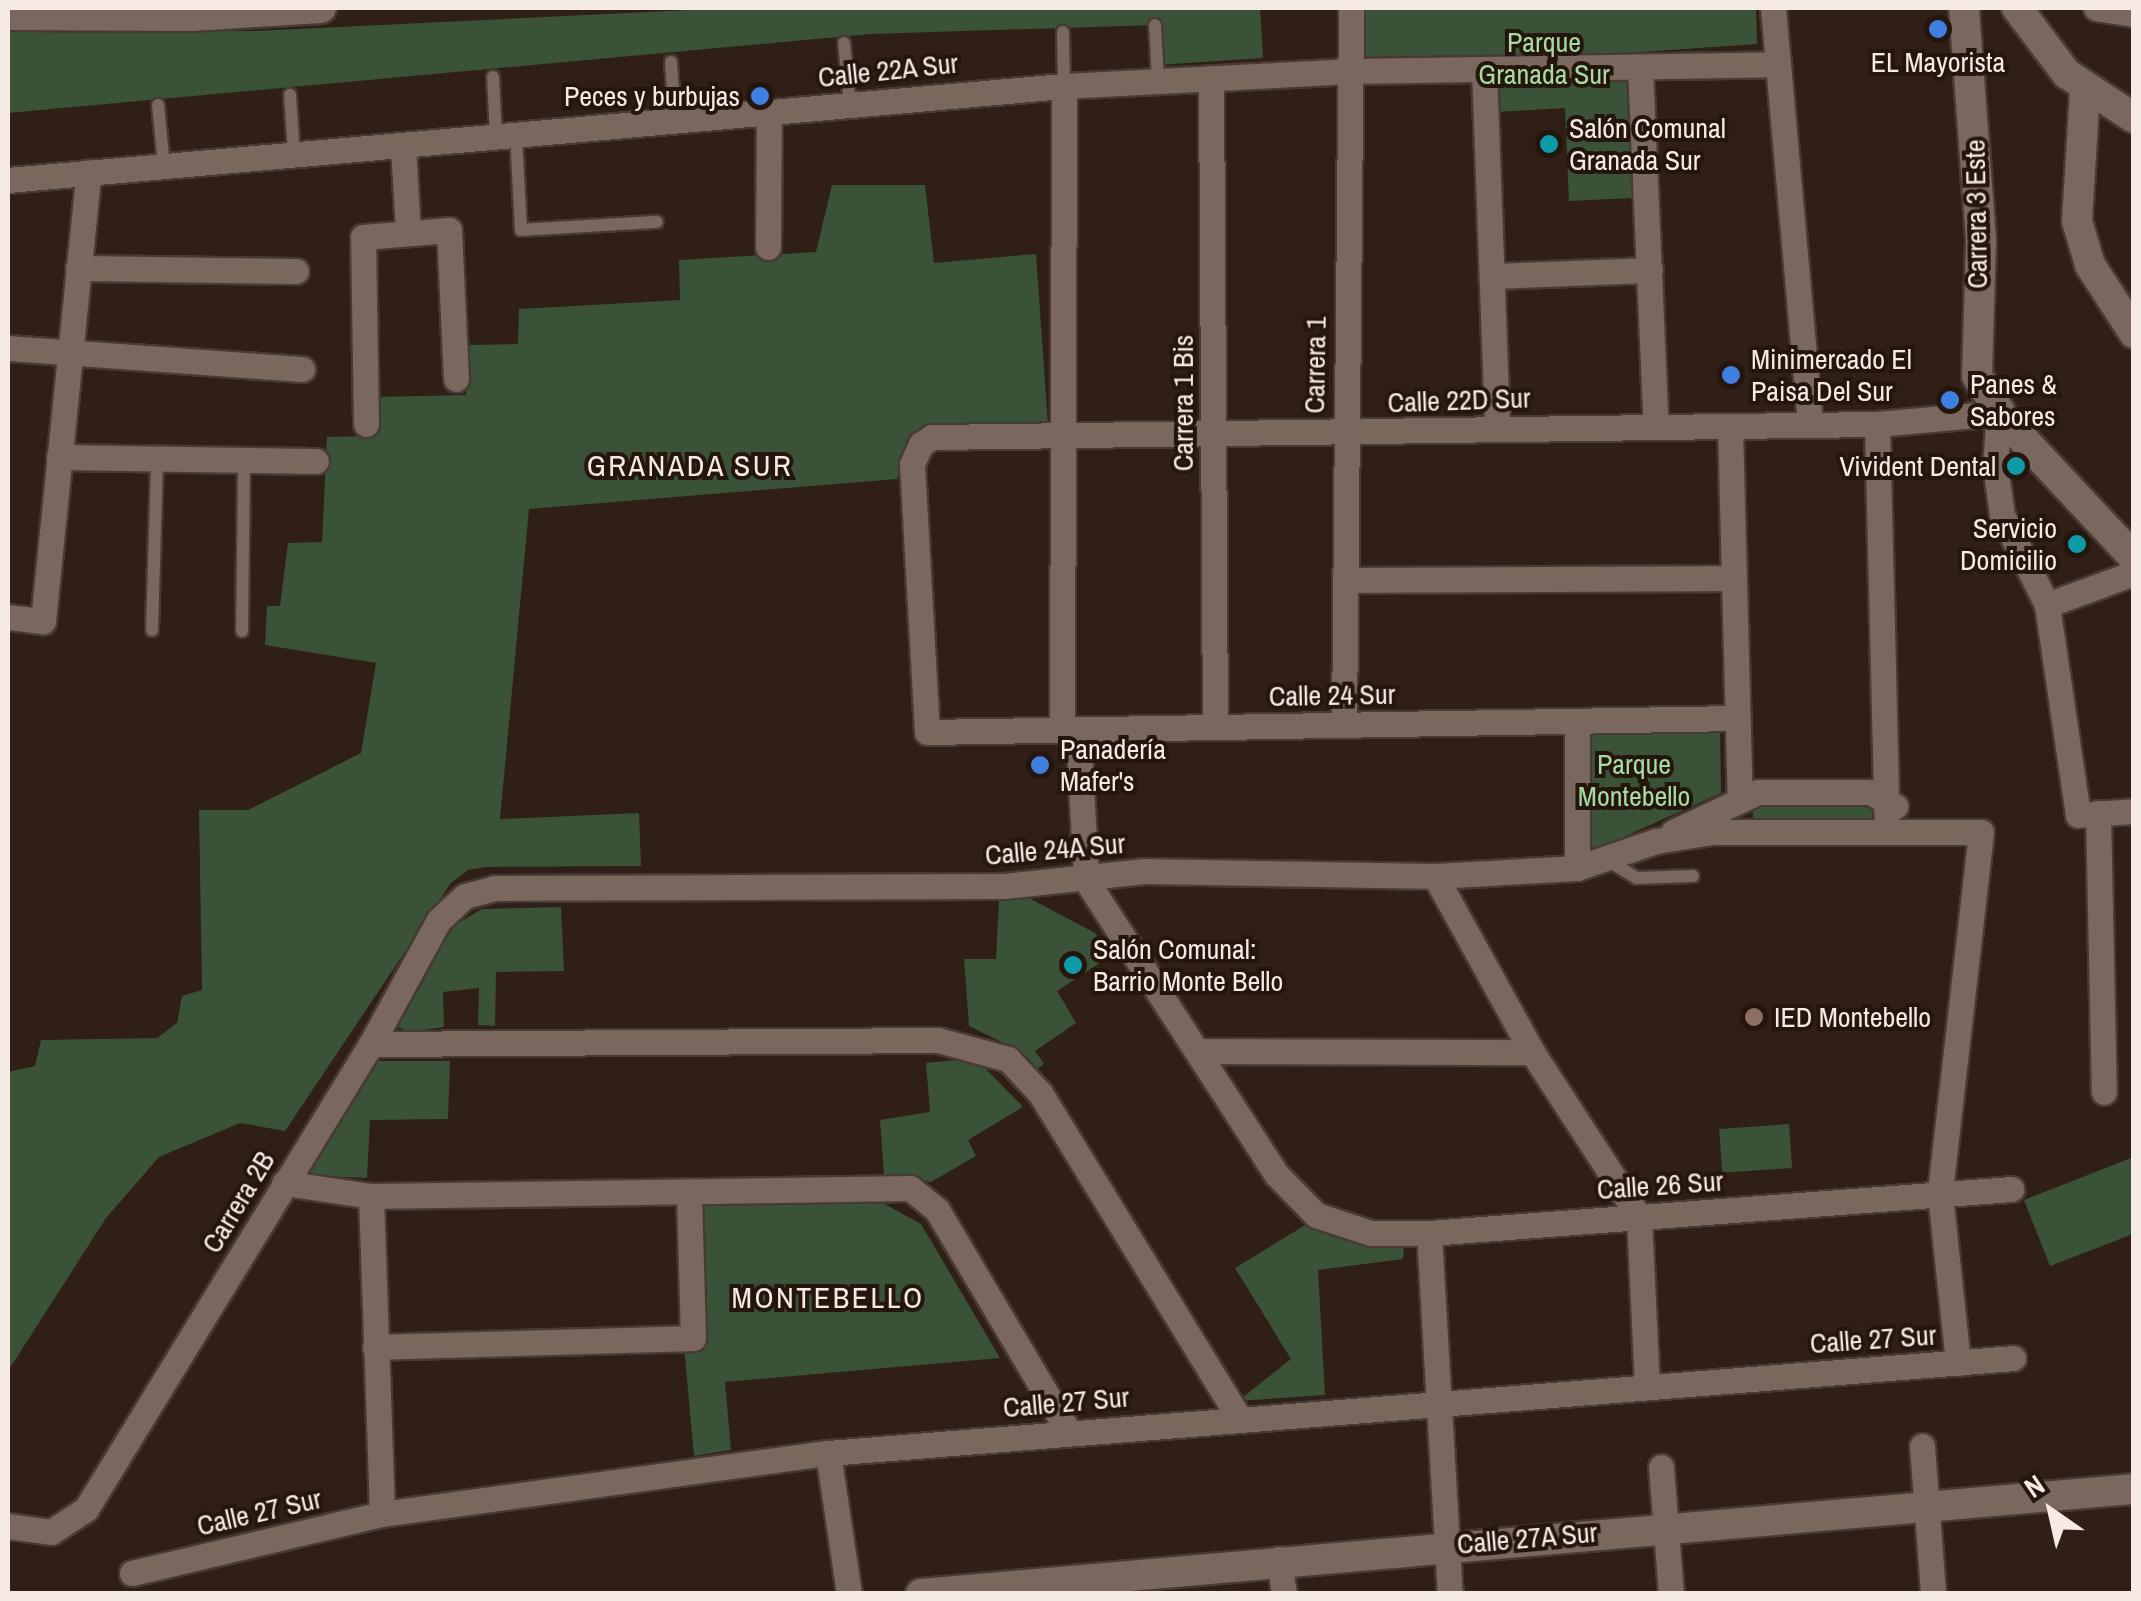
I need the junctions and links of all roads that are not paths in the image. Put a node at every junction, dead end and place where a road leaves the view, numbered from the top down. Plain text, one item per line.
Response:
1 (320, 8) edge
2 (1351, 8) edge
3 (1773, 8) edge
4 (1964, 8) edge
5 (2018, 8) edge
6 (2096, 8) edge
7 (2134, 14) edge
8 (8, 15) edge
9 (1155, 25) dead end
10 (1063, 32) dead end
11 (844, 43) dead end
12 (671, 62) dead end
13 (1778, 64) junction
14 (1484, 68) junction
15 (1640, 68) junction
16 (1352, 72) junction
17 (493, 77) dead end
18 (1211, 78) junction
19 (1158, 81) junction
20 (1064, 86) junction
21 (2085, 90) junction
22 (290, 95) dead end
23 (158, 105) dead end
24 (850, 105) junction
25 (769, 112) junction
26 (2134, 118) edge
27 (675, 120) junction
28 (506, 135) junction
29 (404, 144) junction
30 (294, 154) junction
31 (164, 166) junction
32 (88, 172) junction
33 (8, 180) edge
34 (657, 222) dead end
35 (408, 233) junction
36 (768, 247) dead end
37 (78, 268) junction
38 (1650, 270) junction
39 (296, 271) dead end
40 (1492, 276) junction
41 (2134, 333) edge
42 (8, 348) edge
43 (70, 352) junction
44 (302, 369) dead end
45 (456, 379) dead end
46 (1999, 414) junction
47 (366, 424) dead end
48 (1810, 424) junction
49 (1877, 424) junction
50 (1656, 426) junction
51 (1730, 426) junction
52 (1496, 428) junction
53 (1213, 432) junction
54 (1061, 434) junction
55 (1343, 434) junction
56 (59, 457) junction
57 (157, 458) junction
58 (244, 460) junction
59 (316, 461) dead end
60 (2134, 558) edge
61 (2134, 573) edge
62 (1734, 578) junction
63 (1349, 580) junction
64 (2046, 605) junction
65 (8, 617) edge
66 (152, 630) dead end
67 (242, 631) dead end
68 (1738, 718) junction
69 (1577, 721) junction
70 (1344, 724) junction
71 (1215, 727) junction
72 (1070, 730) junction
73 (927, 732) joint
74 (1740, 796) junction
75 (1886, 800) junction
76 (2134, 811) edge
77 (2088, 814) junction
78 (1887, 830) junction
79 (1926, 831) junction
80 (1656, 842) junction
81 (1605, 858) junction
82 (1577, 868) junction
83 (1435, 876) junction
84 (1693, 876) dead end
85 (1086, 880) junction
86 (457, 902) joint
87 (371, 1044) junction
88 (1202, 1051) junction
89 (1532, 1052) junction
90 (2104, 1092) dead end
91 (284, 1183) junction
92 (2011, 1189) dead end
93 (689, 1191) junction
94 (1940, 1194) junction
95 (371, 1196) junction
96 (1639, 1217) junction
97 (1429, 1233) junction
98 (376, 1347) junction
99 (2012, 1358) dead end
100 (1958, 1362) junction
101 (1647, 1386) junction
102 (1439, 1402) junction
103 (1238, 1418) junction
104 (1070, 1432) junction
105 (1922, 1446) dead end
106 (828, 1453) junction
107 (1660, 1467) dead end
108 (2134, 1489) edge
109 (1926, 1506) junction
110 (382, 1514) junction
111 (8, 1526) edge
112 (1665, 1526) junction
113 (1447, 1544) junction
114 (1279, 1559) junction
115 (132, 1572) dead end
116 (1130, 1583) edge
117 (991, 1590) edge
118 (849, 1594) edge
119 (920, 1594) edge
120 (1284, 1594) edge
121 (1450, 1594) edge
122 (1670, 1594) edge
123 (1933, 1594) edge

1 - 8 street
2 - 16 street, Carrera 1
3 - 13 street
4 - 46 street, Carrera 3 Este
5 - 21 street
6 - 7 street
9 - 19 lane
10 - 20 lane
11 - 24 lane
12 - 27 lane
13 - 15 street, Calle 22A Sur
13 - 48 street
14 - 15 street, Calle 22A Sur
14 - 16 street, Calle 22A Sur
14 - 40 street
15 - 38 street
16 - 18 street, Calle 22A Sur
16 - 55 street, Carrera 1
17 - 28 lane
18 - 19 street, Calle 22A Sur
18 - 53 street, Carrera 1 Bis
19 - 20 street, Calle 22A Sur
20 - 24 street, Calle 22A Sur
20 - 54 street
21 - 26 street
21 - 41 street
22 - 30 lane
23 - 31 lane
24 - 25 street, Calle 22A Sur
25 - 27 street, Calle 22A Sur
25 - 36 street
27 - 28 street, Calle 22A Sur
28 - 29 street, Calle 22A Sur
28 - 34 lane
29 - 30 street, Calle 22A Sur
29 - 35 street
30 - 31 street, Calle 22A Sur
31 - 32 street, Calle 22A Sur
32 - 33 street, Calle 22A Sur
32 - 37 street
35 - 45 street
35 - 47 street
37 - 39 street
37 - 43 street
38 - 40 street
38 - 50 street
40 - 52 street
42 - 43 street
43 - 44 street
43 - 56 street
46 - 49 street, Calle 22D Sur
46 - 60 street, Carrera 3 Este
46 - 64 street
48 - 49 street, Calle 22D Sur
48 - 51 street, Calle 22D Sur
49 - 75 street
50 - 51 street, Calle 22D Sur
50 - 52 street, Calle 22D Sur
51 - 62 street
52 - 55 street, Calle 22D Sur
53 - 54 street, Calle 22D Sur
53 - 55 street, Calle 22D Sur
53 - 71 street, Carrera 1 Bis
54 - 72 street
54 - 73 street, Calle 22D Sur
55 - 63 street, Carrera 1
56 - 57 street
56 - 65 street
57 - 58 street
57 - 66 lane
58 - 59 street
58 - 67 lane
61 - 64 street
62 - 63 street
62 - 68 street
63 - 70 street, Carrera 1
64 - 77 street
68 - 69 street, Calle 24 Sur
68 - 74 street
69 - 70 street, Calle 24 Sur
69 - 82 street
70 - 71 street, Calle 24 Sur
71 - 72 street, Calle 24 Sur
72 - 73 street, Calle 24 Sur
72 - 85 street
74 - 75 street, Calle 24A Sur
74 - 80 street, Calle 24A Sur
75 - 78 street
75 - 79 street, Calle 24A Sur
76 - 77 street
77 - 90 street
78 - 79 street, Calle 24A Sur
78 - 80 street, Calle 24A Sur
79 - 94 street, Calle 24A Sur
80 - 81 street, Calle 24A Sur
81 - 82 street, Calle 24A Sur
81 - 84 lane
82 - 83 street, Calle 24A Sur
83 - 85 street, Calle 24A Sur
83 - 89 street
85 - 86 street, Calle 24A Sur
85 - 88 street
86 - 87 street, Carrera 2B
87 - 91 street, Carrera 2B
87 - 103 street
88 - 89 street
88 - 97 street, Calle 26 Sur
89 - 96 street
91 - 95 street
91 - 111 street, Carrera 2B
92 - 94 street, Calle 26 Sur
93 - 95 street
93 - 98 street
93 - 104 street
94 - 96 street, Calle 26 Sur
94 - 100 street
95 - 98 street
96 - 97 street, Calle 26 Sur
96 - 101 street
97 - 102 street
98 - 110 street
99 - 100 street, Calle 27 Sur
100 - 101 street, Calle 27 Sur
101 - 102 street, Calle 27 Sur
102 - 103 street, Calle 27 Sur
102 - 113 street
103 - 104 street, Calle 27 Sur
104 - 106 street, Calle 27 Sur
105 - 109 street
106 - 110 street, Calle 27 Sur
106 - 118 street
107 - 112 street
108 - 109 street, Calle 27A Sur
109 - 112 street, Calle 27A Sur
109 - 123 street
110 - 115 street, Calle 27 Sur
112 - 113 street, Calle 27A Sur
112 - 122 street
113 - 114 street, Calle 27A Sur
113 - 121 street
114 - 116 street, Calle 27A Sur
114 - 120 street
116 - 117 street, Calle 27A Sur
117 - 119 street, Calle 27A Sur

